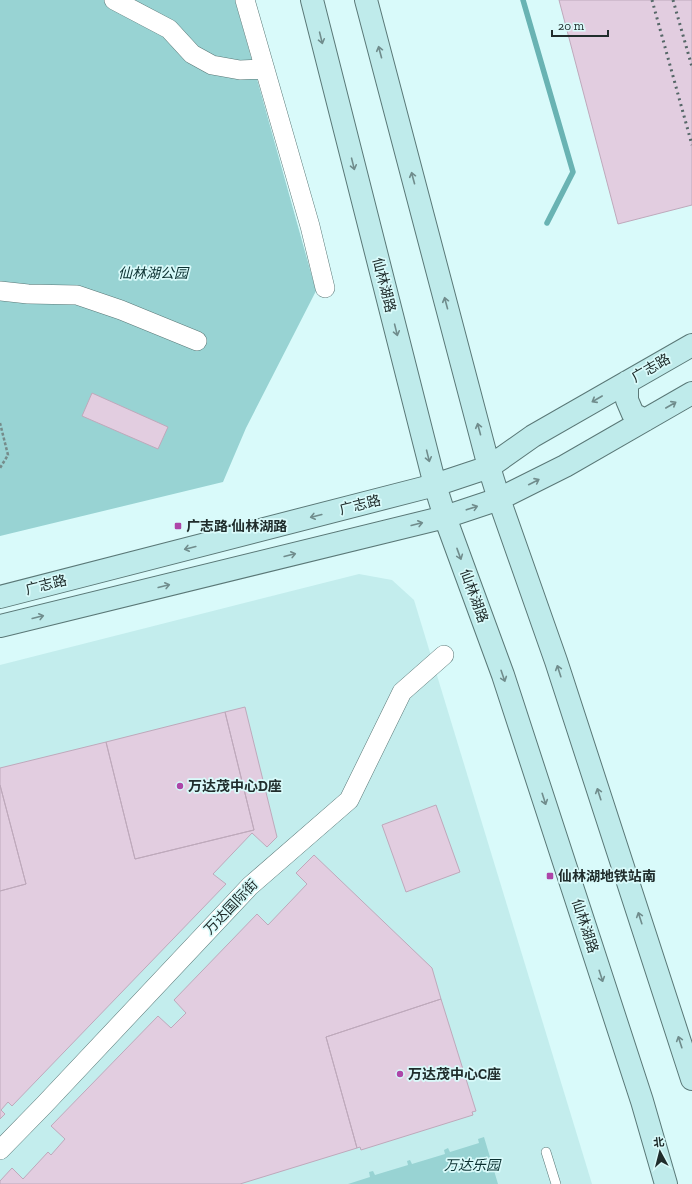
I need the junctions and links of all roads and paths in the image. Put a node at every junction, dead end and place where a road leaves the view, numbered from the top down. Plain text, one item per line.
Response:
1 (114, 0) edge
2 (245, 0) edge
3 (312, 0) edge
4 (366, 0) edge
5 (265, 69) junction
6 (325, 288) dead end
7 (0, 292) edge
8 (196, 341) dead end
9 (692, 345) edge
10 (627, 382) junction
11 (692, 393) edge
12 (645, 420) junction
13 (0, 423) edge
14 (489, 467) junction
15 (0, 468) edge
16 (435, 486) junction
17 (499, 499) junction
18 (445, 517) junction
19 (0, 597) edge
20 (0, 626) edge
21 (444, 654) dead end
22 (692, 1079) edge
23 (0, 1150) edge
24 (546, 1152) dead end
25 (556, 1184) edge
26 (666, 1184) edge

1 - 5 street
2 - 5 street
3 -> 16 main road, 仙林湖路
14 -> 4 main road
5 - 6 street
7 - 8 street
9 - 10 main road, 广志路
10 - 12 main road
10 -> 14 main road, 广志路
12 -> 11 main road, 广志路
17 -> 12 main road, 广志路
13 - 15 path
14 - 16 main road, 广志路
14 - 17 main road
16 - 18 main road, 仙林湖路
16 -> 19 main road, 广志路
18 -> 17 main road, 广志路
22 -> 17 main road
20 -> 18 main road, 广志路
18 -> 26 main road, 仙林湖路
21 - 23 street, 万达国际街
24 - 25 lane

